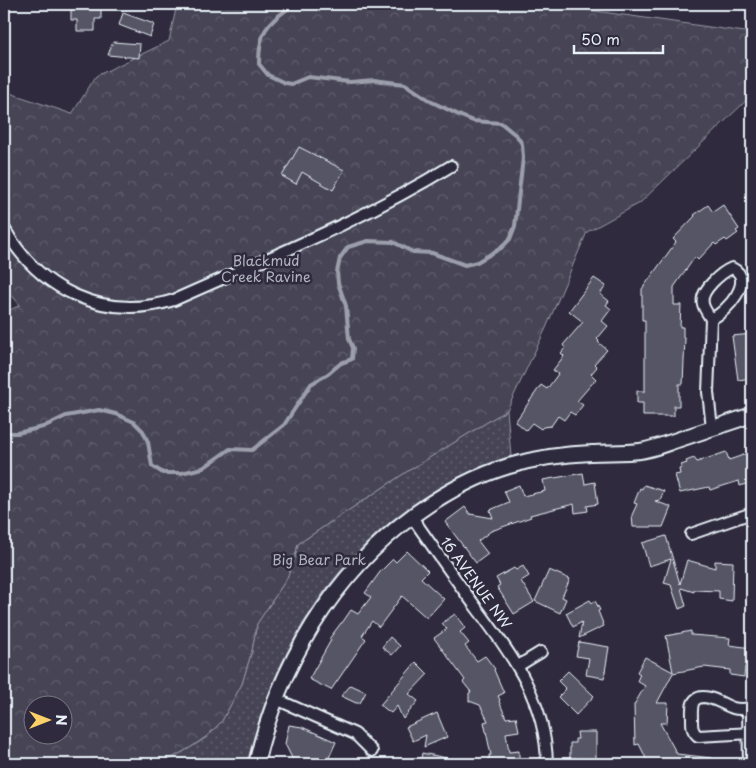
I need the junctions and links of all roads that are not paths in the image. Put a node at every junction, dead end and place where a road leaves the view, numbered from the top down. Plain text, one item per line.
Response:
1 (451, 166) dead end
2 (4, 228) edge
3 (711, 319) junction
4 (752, 415) edge
5 (712, 428) junction
6 (752, 513) edge
7 (412, 517) junction
8 (691, 534) dead end
9 (541, 652) dead end
10 (518, 666) junction
11 (276, 699) junction
12 (750, 708) edge
13 (750, 733) edge
14 (372, 751) dead end
15 (256, 764) edge
16 (546, 764) edge
17 (749, 764) edge

1 - 2 street
3 - 3 street
3 - 5 street
4 - 5 street
5 - 7 street
6 - 8 street
7 - 10 street, 16 AVENUE NW
7 - 11 street
9 - 10 street
10 - 16 street, 16 AVENUE NW
11 - 14 street
11 - 15 street
12 - 13 street
12 - 13 street
13 - 17 street

